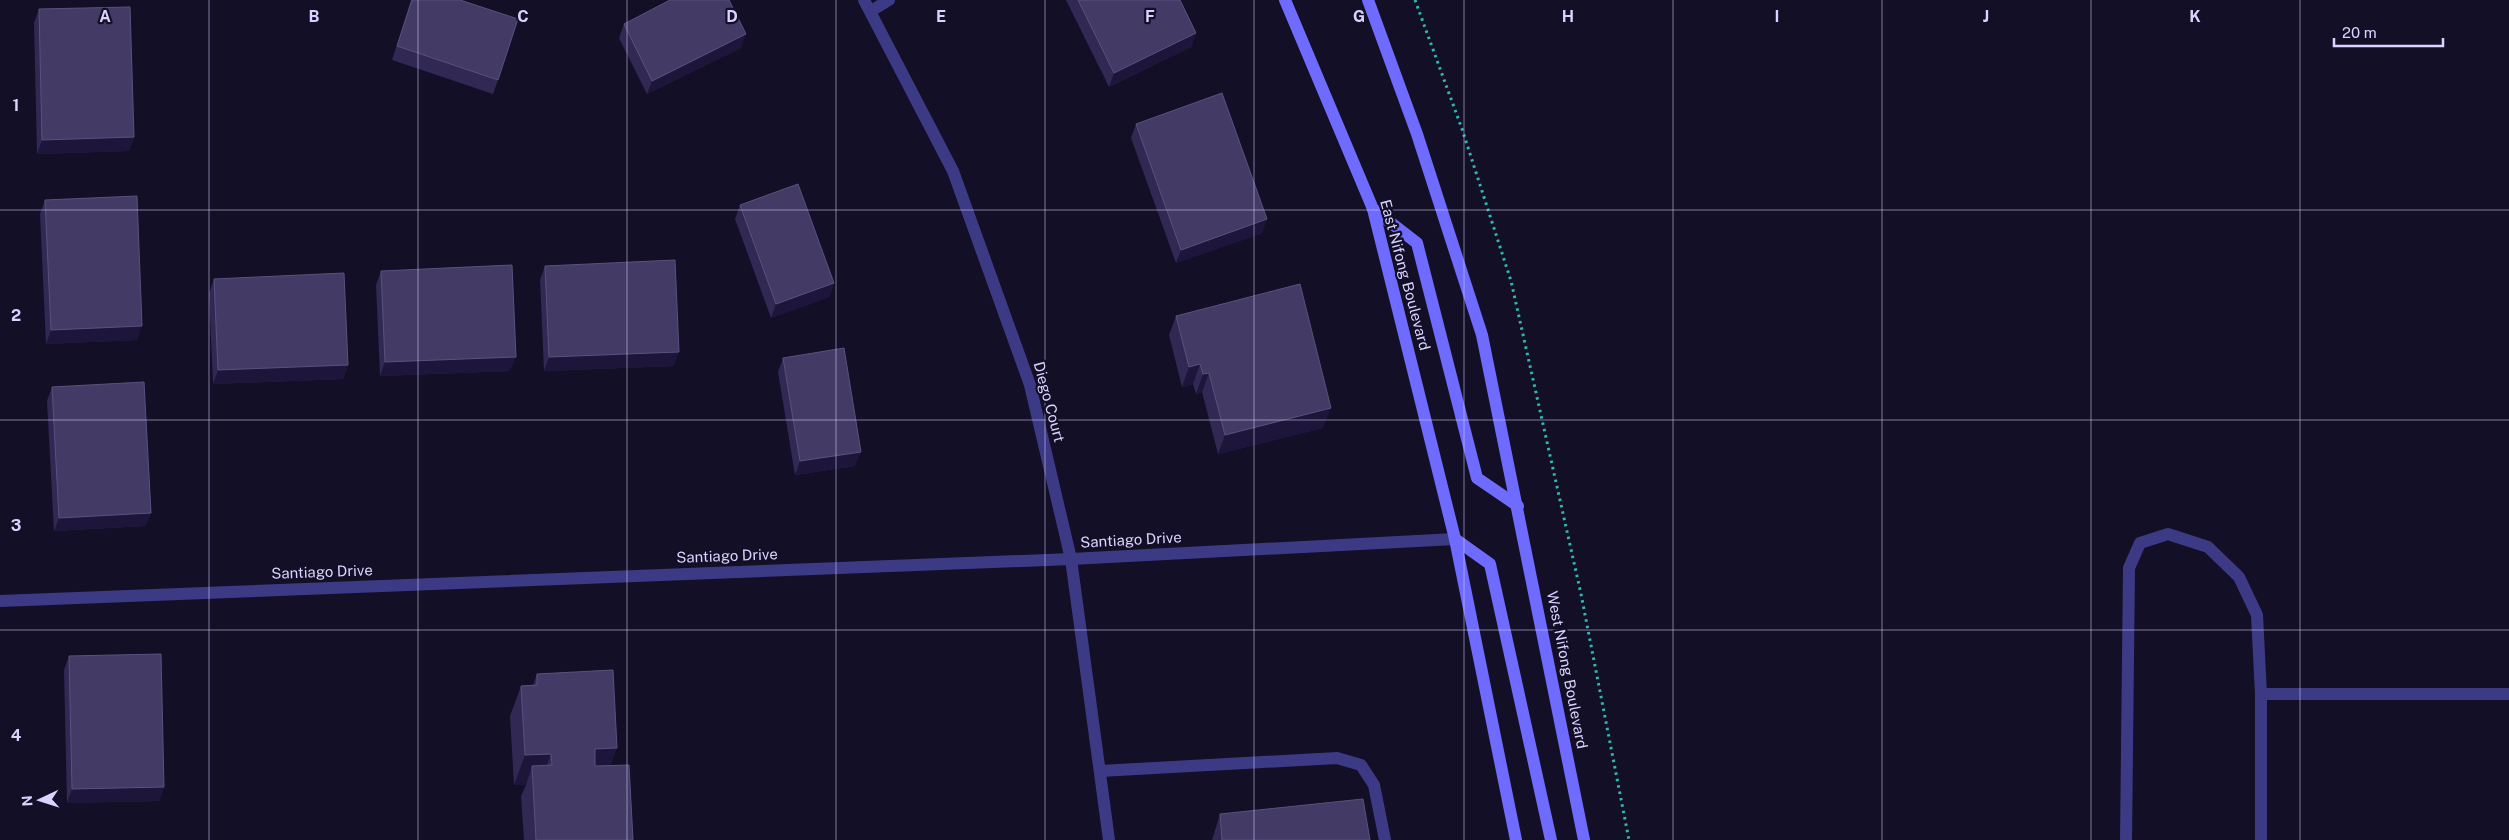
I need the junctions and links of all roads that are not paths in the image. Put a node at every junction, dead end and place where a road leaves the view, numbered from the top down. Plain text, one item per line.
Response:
1 (889, 0) edge
2 (1285, 0) edge
3 (1368, 0) edge
4 (867, 6) edge
5 (1373, 209) junction
6 (1518, 506) junction
7 (1455, 539) junction
8 (1071, 559) junction
9 (0, 601) edge
10 (2262, 694) junction
11 (2509, 694) edge
12 (1100, 771) junction
13 (1109, 840) edge
14 (1385, 840) edge
15 (1516, 840) edge
16 (1551, 840) edge
17 (1584, 840) edge
18 (2126, 840) edge
19 (2261, 840) edge

1 - 4 street
2 - 5 main road, East Nifong Boulevard
3 - 6 main road
4 - 8 street, Diego Court
5 - 6 main road
5 - 7 main road, East Nifong Boulevard
6 - 17 main road, West Nifong Boulevard
7 - 8 street, Santiago Drive
7 - 15 main road
7 - 16 main road
8 - 9 street, Santiago Drive
8 - 12 street, Diego Court
10 - 11 street
10 - 18 street
10 - 19 street
12 - 13 street, Diego Court
12 - 14 street

